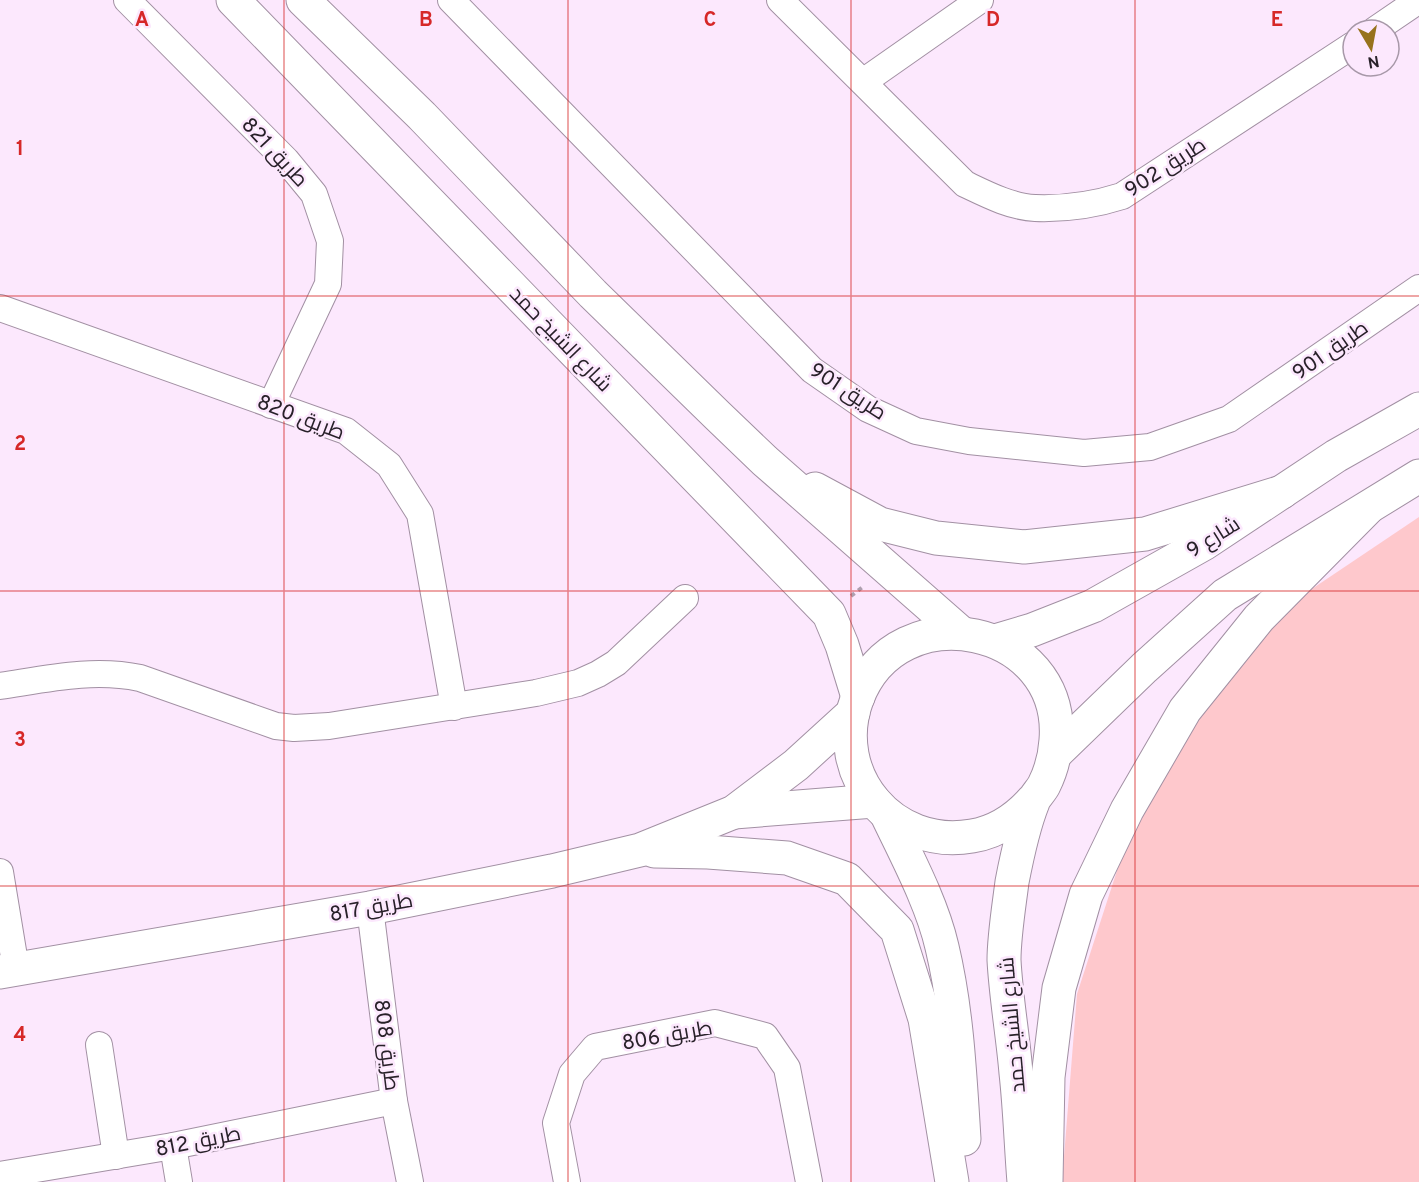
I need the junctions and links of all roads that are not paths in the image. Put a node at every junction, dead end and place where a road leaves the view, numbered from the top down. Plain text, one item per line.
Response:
1 (127, 0) edge
2 (233, 0) edge
3 (303, 0) edge
4 (780, 0) edge
5 (980, 0) edge
6 (1419, 0) edge
7 (457, 2) edge
8 (1393, 18) edge
9 (1341, 53) edge
10 (863, 82) junction
11 (1419, 288) edge
12 (0, 308) edge
13 (271, 405) junction
14 (1419, 409) edge
15 (765, 461) junction
16 (1419, 476) edge
17 (1282, 492) junction
18 (1367, 509) junction
19 (685, 598) dead end
20 (961, 633) junction
21 (995, 641) junction
22 (0, 686) edge
23 (855, 705) junction
24 (454, 707) junction
25 (1055, 754) junction
26 (1033, 800) junction
27 (880, 808) junction
28 (734, 813) junction
29 (640, 850) junction
30 (0, 872) edge
31 (370, 908) junction
32 (8, 970) edge
33 (99, 1045) dead end
34 (394, 1101) junction
35 (173, 1146) junction
36 (116, 1156) junction
37 (0, 1175) edge
38 (179, 1182) edge
39 (410, 1182) edge
40 (567, 1182) edge
41 (809, 1182) edge
42 (952, 1182) edge
43 (966, 1182) edge
44 (1024, 1182) edge
45 (1046, 1182) edge

1 - 13 street, طريق 821
2 - 23 main road, شارع الشيخ حمد
3 - 15 main road
4 - 10 street, طريق 902
5 - 10 street
6 - 8 street
7 - 11 street, طريق 901
9 - 10 street, طريق 902
12 - 13 street, طريق 820
13 - 24 street, طريق 820
14 - 17 main road, شارع 9
15 - 17 main road
15 - 20 main road
16 - 18 main road
17 - 21 main road, شارع 9
18 - 25 main road
18 - 45 main road
19 - 24 street
20 - 21 main road
20 - 23 main road
21 - 25 main road
22 - 24 street
23 - 27 main road
23 - 28 main road, طريق 817
25 - 26 main road
26 - 27 main road
26 - 44 main road, شارع الشيخ حمد
27 - 28 main road, طريق 817
27 - 43 main road
28 - 29 main road, طريق 817
29 - 31 main road, طريق 817
29 - 42 main road
30 - 32 street
31 - 32 main road, طريق 817
31 - 34 street, طريق 808
33 - 36 street
34 - 35 street, طريق 812
34 - 39 street, طريق 808
35 - 36 street, طريق 812
35 - 38 street
36 - 37 street, طريق 812
40 - 41 street, طريق 806

